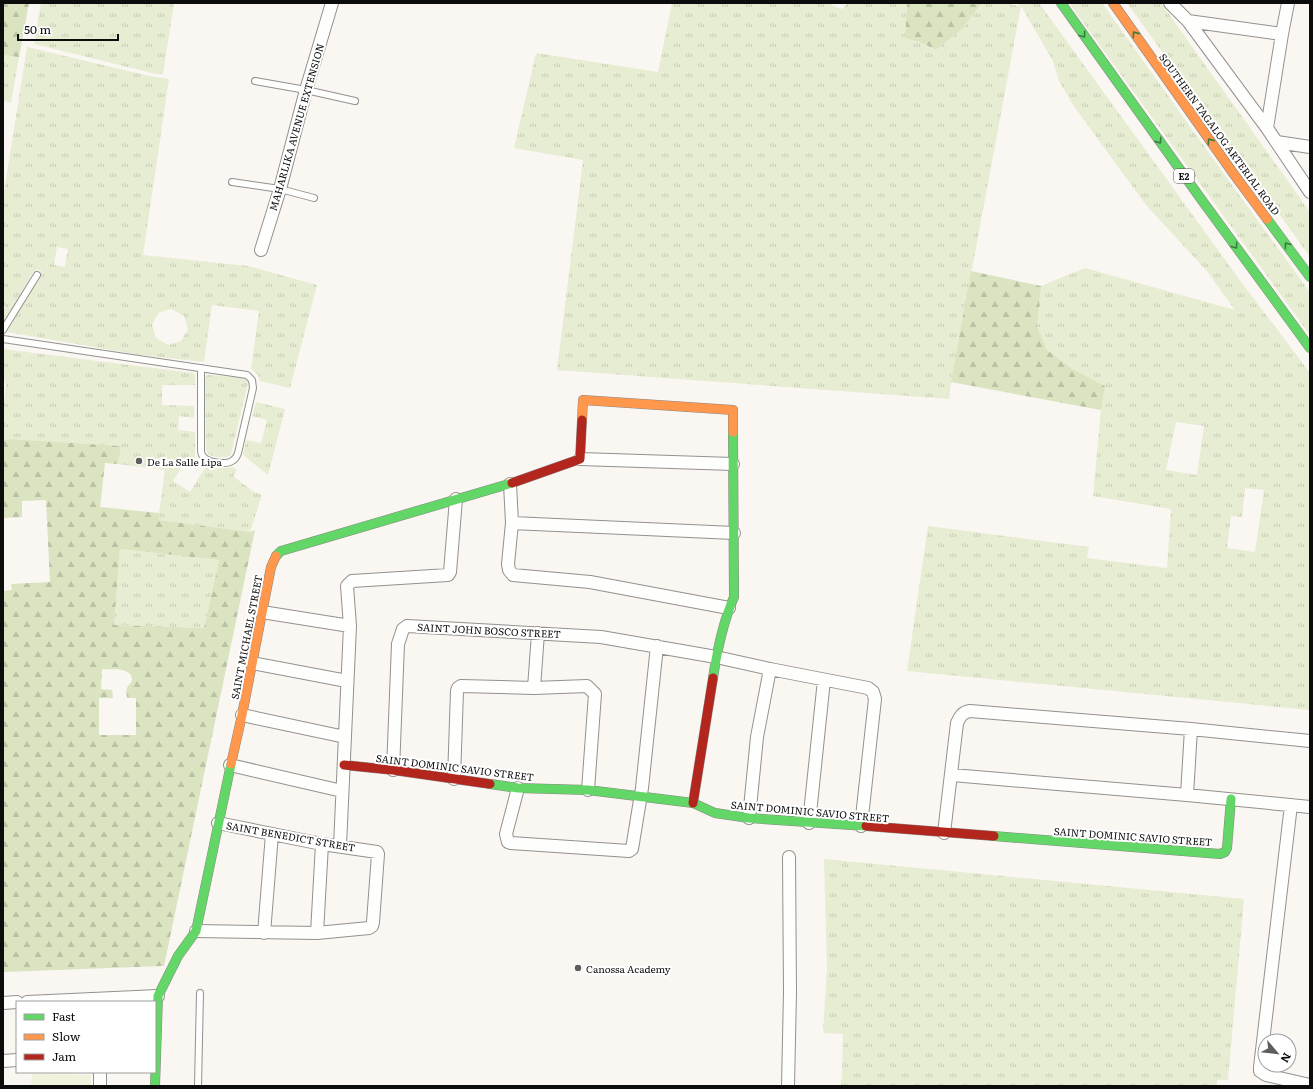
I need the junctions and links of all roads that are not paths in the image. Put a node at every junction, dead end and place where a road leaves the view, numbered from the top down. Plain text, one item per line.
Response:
1 (332, 3) edge
2 (1061, 3) edge
3 (1113, 3) edge
4 (1170, 3) edge
5 (1288, 3) edge
6 (1188, 21) junction
7 (1282, 34) junction
8 (255, 81) dead end
9 (306, 90) junction
10 (355, 101) dead end
11 (1268, 128) junction
12 (1277, 142) junction
13 (1310, 147) edge
14 (232, 182) dead end
15 (280, 189) junction
16 (1310, 192) edge
17 (314, 198) dead end
18 (261, 250) dead end
19 (36, 275) dead end
20 (1310, 277) edge
21 (3, 330) edge
22 (3, 339) edge
23 (1310, 348) edge
24 (201, 368) junction
25 (580, 459) junction
26 (733, 464) junction
27 (510, 484) junction
28 (456, 499) junction
29 (512, 523) junction
30 (734, 533) junction
31 (729, 608) junction
32 (262, 612) junction
33 (350, 626) junction
34 (538, 633) junction
35 (657, 646) junction
36 (716, 657) junction
37 (252, 663) junction
38 (770, 669) junction
39 (347, 680) junction
40 (824, 680) junction
41 (534, 688) junction
42 (242, 715) junction
43 (1191, 729) junction
44 (345, 737) junction
45 (1310, 741) edge
46 (230, 765) junction
47 (344, 765) junction
48 (394, 770) junction
49 (952, 776) junction
50 (454, 779) junction
51 (518, 788) junction
52 (588, 790) junction
53 (342, 791) junction
54 (1187, 795) junction
55 (640, 797) junction
56 (1231, 799) junction
57 (694, 803) junction
58 (1291, 805) junction
59 (1310, 807) edge
60 (749, 818) junction
61 (218, 823) junction
62 (808, 823) junction
63 (861, 826) junction
64 (944, 833) junction
65 (272, 834) junction
66 (322, 844) junction
67 (340, 846) junction
68 (789, 857) dead end
69 (196, 931) junction
70 (264, 933) junction
71 (316, 933) junction
72 (200, 993) dead end
73 (158, 996) junction
74 (49, 1001) edge
75 (16, 1002) edge
76 (3, 1003) edge
77 (156, 1056) edge
78 (16, 1060) edge
79 (3, 1061) edge
80 (100, 1073) edge
81 (155, 1073) edge
82 (1310, 1085) edge
83 (100, 1086) edge
84 (155, 1086) edge
85 (198, 1086) edge
86 (788, 1086) edge

1 - 9 street, MAHARLIKA AVENUE EXTENSION
2 -> 23 main road, E2
20 -> 3 main road, SOUTHERN TAGALOG ARTERIAL ROAD
4 - 6 street
5 - 7 street
6 - 7 street
6 - 11 street
7 - 11 street
8 - 9 lane
9 - 10 lane
9 - 15 street, MAHARLIKA AVENUE EXTENSION
11 - 12 street
12 - 13 street
12 - 16 street
14 - 15 lane
15 - 17 lane
15 - 18 street, MAHARLIKA AVENUE EXTENSION
19 - 21 lane
22 - 24 lane
24 - 24 lane
25 - 26 street
25 - 26 main road
25 - 27 main road, SAINT MICHAEL STREET
26 - 30 main road
27 - 28 main road, SAINT MICHAEL STREET
27 - 29 street
28 - 32 main road, SAINT MICHAEL STREET
28 - 33 street
29 - 30 street
29 - 31 street
30 - 31 main road
31 - 36 main road
32 - 33 street
32 - 37 main road, SAINT MICHAEL STREET
33 - 39 street
34 - 35 street, SAINT JOHN BOSCO STREET
34 - 41 street
34 - 48 street, SAINT JOHN BOSCO STREET
35 - 36 street, SAINT JOHN BOSCO STREET
35 - 55 street
36 - 38 street, SAINT JOHN BOSCO STREET
36 - 57 main road
37 - 39 street
37 - 42 main road, SAINT MICHAEL STREET
38 - 40 street, SAINT JOHN BOSCO STREET
38 - 60 street
39 - 44 street
40 - 62 street
40 - 63 street, SAINT JOHN BOSCO STREET
41 - 50 street
41 - 52 street
42 - 44 street
42 - 46 main road, SAINT MICHAEL STREET
43 - 45 street
43 - 49 street
43 - 54 street
44 - 47 street
46 - 53 street
46 - 61 main road, SAINT MICHAEL STREET
47 - 48 main road, SAINT DOMINIC SAVIO STREET
47 - 53 street
48 - 50 main road, SAINT DOMINIC SAVIO STREET
49 - 54 street
49 - 64 street
50 - 51 main road, SAINT DOMINIC SAVIO STREET
51 - 52 main road, SAINT DOMINIC SAVIO STREET
51 - 55 street
52 - 55 main road, SAINT DOMINIC SAVIO STREET
53 - 67 street
54 - 56 street
55 - 57 main road, SAINT DOMINIC SAVIO STREET
56 - 58 street
56 - 64 main road, SAINT DOMINIC SAVIO STREET
57 - 60 main road, SAINT DOMINIC SAVIO STREET
58 - 59 street
58 - 82 street
60 - 62 main road, SAINT DOMINIC SAVIO STREET
61 - 65 street, SAINT BENEDICT STREET
61 - 69 main road, SAINT MICHAEL STREET
62 - 63 main road, SAINT DOMINIC SAVIO STREET
63 - 64 main road, SAINT DOMINIC SAVIO STREET
65 - 66 street, SAINT BENEDICT STREET
65 - 70 street
66 - 67 street, SAINT BENEDICT STREET
66 - 71 street
67 - 71 street, SAINT BENEDICT STREET
68 - 86 street
69 - 70 street, SAINT BENEDICT STREET
69 - 73 main road, SAINT MICHAEL STREET
70 - 71 street, SAINT BENEDICT STREET
72 - 85 lane
73 - 74 street
73 - 77 main road, SAINT MICHAEL STREET
75 - 76 street
78 - 79 street
80 - 83 street
81 - 84 main road, SAINT MICHAEL STREET

